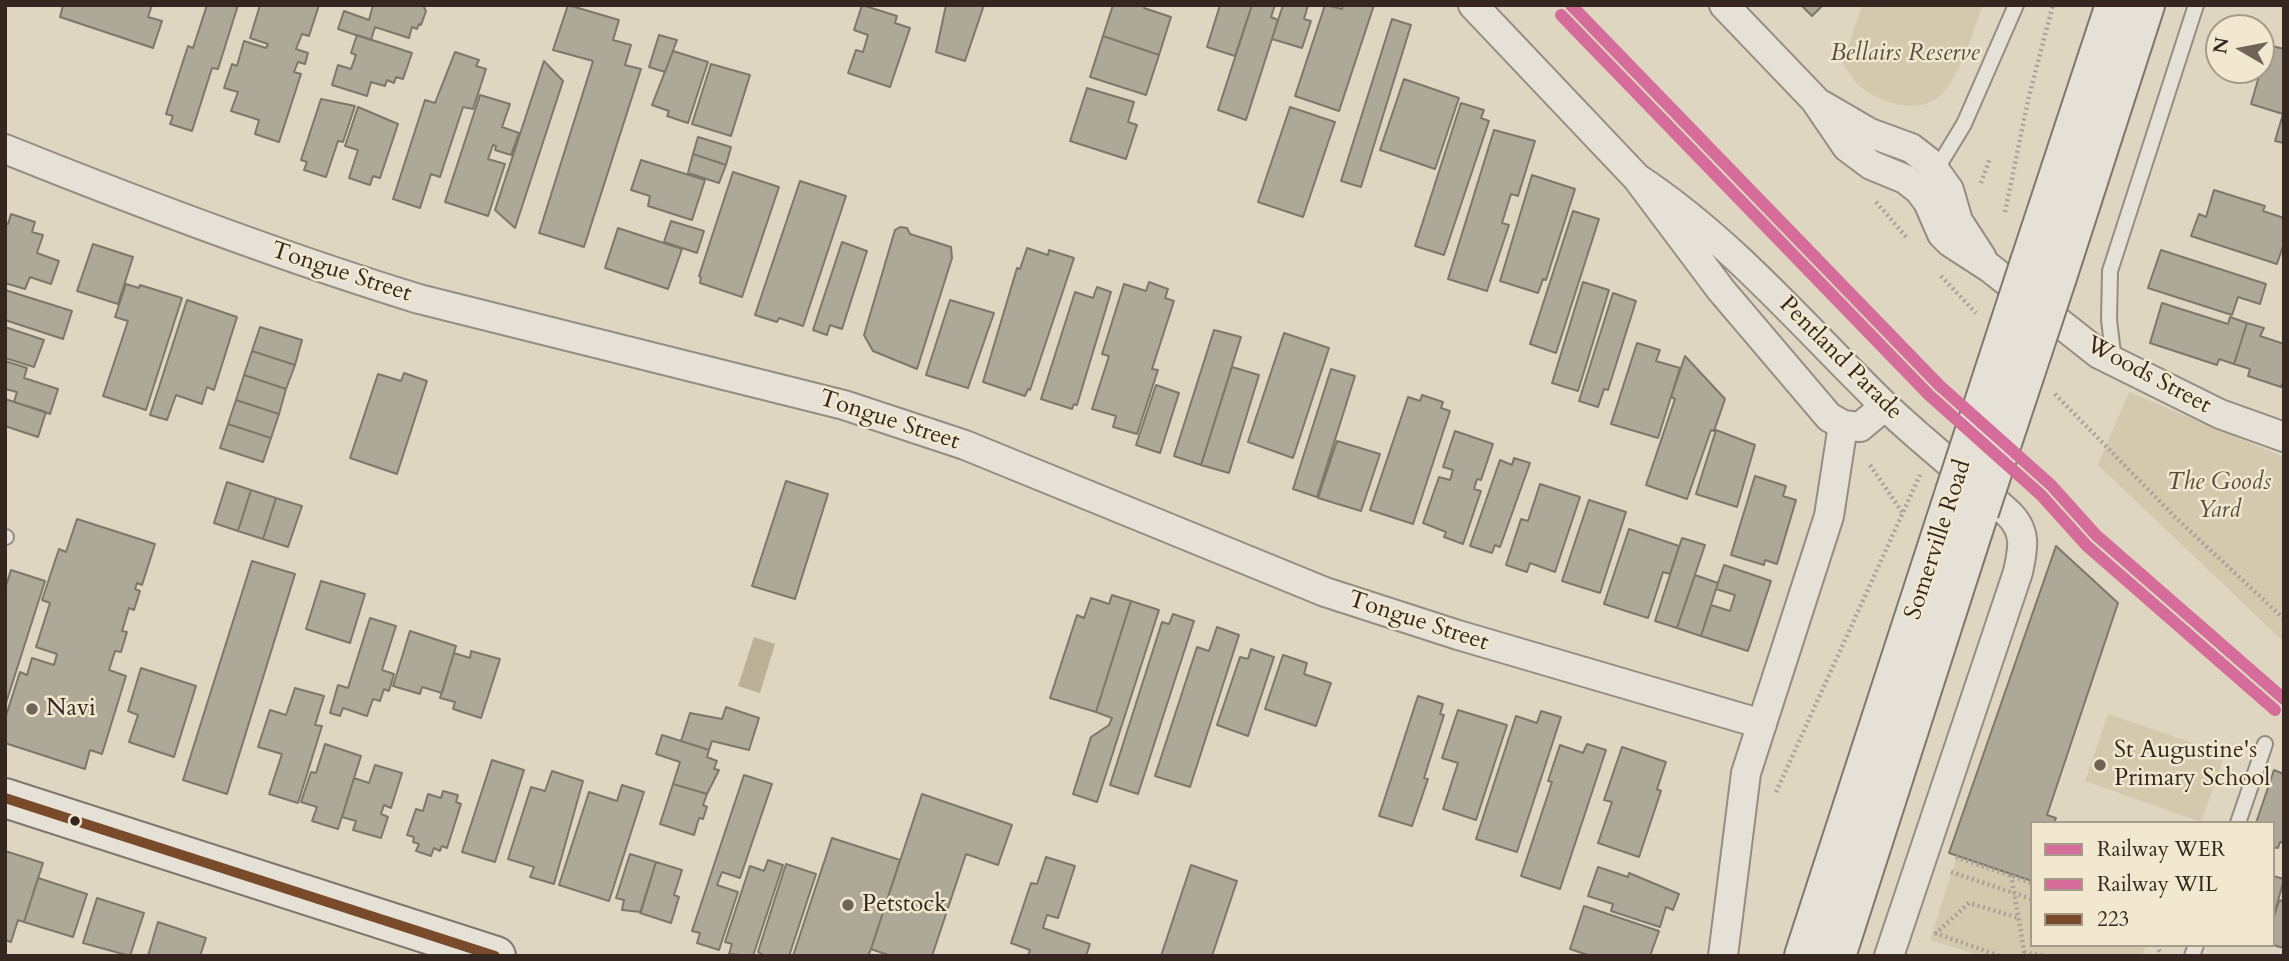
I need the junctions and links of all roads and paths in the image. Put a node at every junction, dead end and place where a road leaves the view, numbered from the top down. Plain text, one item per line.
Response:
1 (1473, 5) edge
2 (1724, 5) edge
3 (2016, 5) edge
4 (2053, 5) edge
5 (2115, 5) edge
6 (2146, 5) edge
7 (2196, 5) edge
8 (5, 149) edge
9 (1990, 158) dead end
10 (1637, 177) junction
11 (1927, 180) junction
12 (1980, 186) dead end
13 (1870, 196) dead end
14 (2003, 219) dead end
15 (1915, 246) dead end
16 (1933, 266) dead end
17 (2044, 270) junction
18 (1978, 316) dead end
19 (2114, 362) junction
20 (2054, 393) dead end
21 (1885, 406) junction
22 (1843, 425) junction
23 (2284, 437) edge
24 (1867, 461) dead end
25 (1923, 466) dead end
26 (1967, 502) junction
27 (1902, 512) junction
28 (2284, 620) edge
29 (1762, 724) junction
30 (2264, 744) dead end
31 (5, 798) edge
32 (1741, 799) junction
33 (2239, 821) edge
34 (1933, 857) junction
35 (2011, 876) junction
36 (2030, 882) edge
37 (2014, 893) junction
38 (2030, 898) edge
39 (2018, 918) junction
40 (1928, 931) dead end
41 (1935, 934) junction
42 (2024, 954) edge
43 (496, 956) edge
44 (1723, 956) edge
45 (1804, 956) edge
46 (1836, 956) edge
47 (1889, 956) edge
48 (2000, 956) edge
49 (2043, 956) edge

1 - 10 street, Pentland Parade
2 - 11 street
3 - 11 lane
4 - 14 path
5 - 17 main road, Somerville Road
6 - 17 main road, Somerville Road
7 - 19 lane
8 - 29 street, Tongue Street
9 - 12 path
10 - 21 street, Pentland Parade
10 - 22 street, Pentland Parade
11 - 19 street, Woods Street
13 - 15 path
16 - 18 path
17 - 26 main road, Somerville Road, bridge
19 - 23 street, Woods Street
20 - 28 path
21 - 22 street
21 - 34 street, Pentland Parade
22 - 29 street
24 - 27 path
25 - 27 path
26 - 45 main road, Somerville Road
26 - 46 main road, Somerville Road
27 - 32 path
29 - 32 street
30 - 33 lane
31 - 43 main road
32 - 44 street
34 - 35 path
34 - 37 path
34 - 47 street
35 - 36 path
35 - 37 path
37 - 38 path
37 - 39 path
39 - 41 path
39 - 42 path
40 - 41 path
41 - 48 path
42 - 49 path

